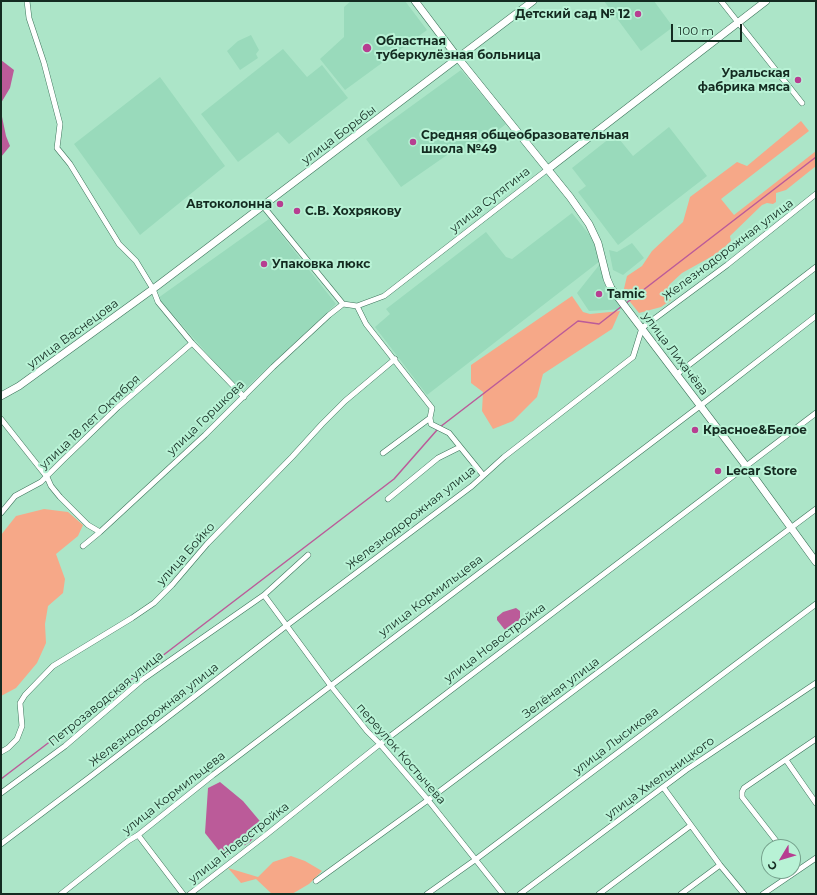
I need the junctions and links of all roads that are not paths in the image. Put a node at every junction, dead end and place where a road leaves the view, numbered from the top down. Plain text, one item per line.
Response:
1 (27, 1) edge
2 (415, 1) edge
3 (533, 1) edge
4 (722, 1) edge
5 (766, 1) edge
6 (738, 22) junction
7 (458, 58) junction
8 (802, 103) dead end
9 (548, 169) junction
10 (816, 194) edge
11 (263, 206) junction
12 (816, 267) edge
13 (155, 288) junction
14 (343, 304) junction
15 (358, 306) junction
16 (816, 316) edge
17 (642, 328) junction
18 (192, 343) junction
19 (395, 360) junction
20 (677, 374) junction
21 (1, 396) edge
22 (244, 397) junction
23 (700, 406) junction
24 (816, 413) edge
25 (430, 418) junction
26 (1, 419) edge
27 (460, 447) junction
28 (383, 453) dead end
29 (746, 466) junction
30 (483, 475) junction
31 (47, 477) junction
32 (388, 500) dead end
33 (816, 509) edge
34 (1, 513) edge
35 (791, 528) junction
36 (100, 532) junction
37 (83, 546) dead end
38 (308, 556) dead end
39 (816, 562) edge
40 (264, 595) junction
41 (816, 604) edge
42 (286, 626) junction
43 (816, 683) edge
44 (331, 686) junction
45 (816, 739) edge
46 (380, 744) junction
47 (1, 752) edge
48 (786, 760) junction
49 (663, 787) junction
50 (1, 793) edge
51 (428, 800) junction
52 (816, 803) edge
53 (690, 826) junction
54 (138, 835) junction
55 (775, 839) edge
56 (1, 844) edge
57 (816, 858) edge
58 (475, 860) junction
59 (720, 865) junction
60 (801, 868) edge
61 (785, 879) edge
62 (316, 881) dead end
63 (61, 894) edge
64 (183, 894) edge
65 (190, 894) edge
66 (427, 894) edge
67 (503, 894) edge
68 (520, 894) edge
69 (599, 894) edge
70 (681, 894) edge
71 (744, 894) edge
72 (763, 894) edge

1 - 13 street
2 - 7 street, улица Лихачёва
3 - 7 street, улица Борьбы
4 - 6 street
5 - 6 street, улица Сутягина
6 - 8 street
6 - 9 street, улица Сутягина
7 - 9 street, улица Лихачёва
7 - 11 street, улица Борьбы
9 - 15 street, улица Сутягина
9 - 17 street, улица Лихачёва
10 - 17 street, Железнодорожная улица
11 - 13 street, улица Борьбы
11 - 14 street
12 - 20 street
13 - 18 street
13 - 21 street, улица Васнецова
14 - 15 street
14 - 22 street, улица Горшкова
15 - 19 street
16 - 23 street, улица Кормильцева
17 - 20 street, улица Лихачёва
17 - 30 street, Железнодорожная улица
18 - 22 street
18 - 31 street, улица 18 лет Октября
19 - 25 street
19 - 47 street, улица Бойко
20 - 23 street, улица Лихачёва
22 - 36 street, улица Горшкова
23 - 29 street, улица Лихачёва
23 - 44 street, улица Кормильцева
24 - 29 street, улица Новостройка
25 - 27 street
25 - 28 street
26 - 31 street
27 - 30 street
27 - 32 street
29 - 35 street, улица Лихачёва
29 - 46 street, улица Новостройка
30 - 42 street, Железнодорожная улица
31 - 34 street, улица 18 лет Октября
31 - 36 street
33 - 35 street, Зелёная улица
35 - 39 street, улица Лихачёва
35 - 51 street, Зелёная улица
36 - 37 street, улица Горшкова
38 - 40 street, Петрозаводская улица
40 - 42 street, переулок Костычева
40 - 50 street, Петрозаводская улица
41 - 58 street, улица Лысикова
42 - 44 street, переулок Костычева
42 - 56 street, Железнодорожная улица
43 - 49 street, улица Хмельницкого
44 - 46 street, переулок Костычева
44 - 54 street, улица Кормильцева
45 - 48 street
46 - 51 street, переулок Костычева
46 - 65 street, улица Новостройка
48 - 52 street
48 - 55 street
49 - 53 street
49 - 68 street, улица Хмельницкого
51 - 58 street, переулок Костычева
51 - 62 street, Зелёная улица
53 - 59 street
53 - 69 street
54 - 63 street, улица Кормильцева
54 - 64 street
57 - 60 street
58 - 66 street, улица Лысикова
58 - 67 street, переулок Костычева
59 - 70 street
59 - 71 street
61 - 72 street

